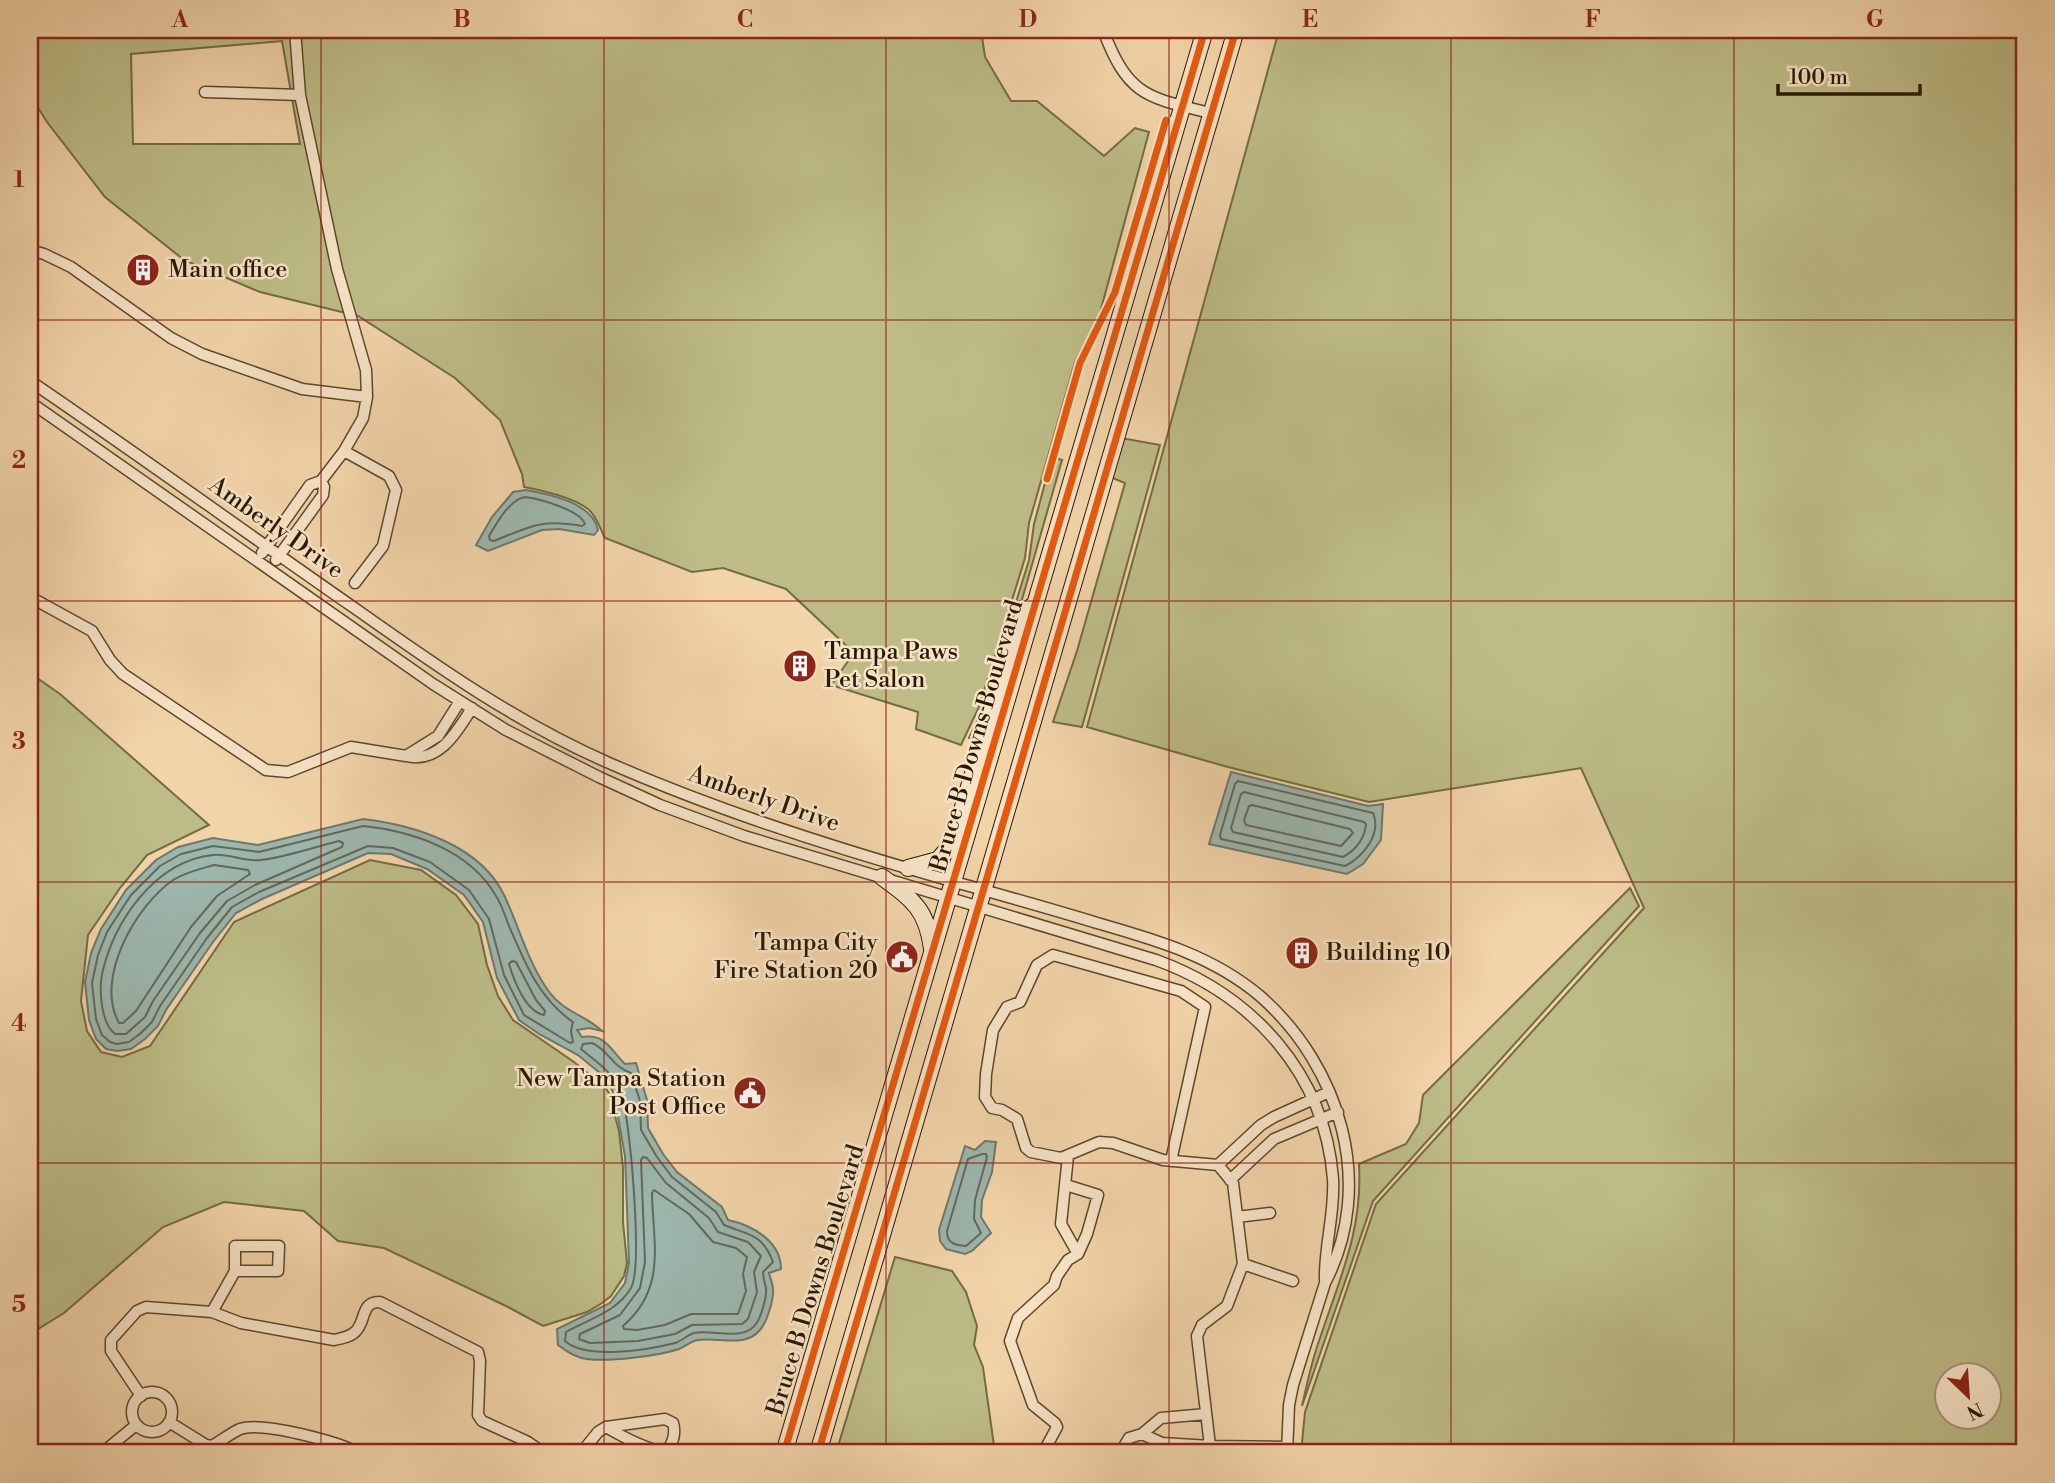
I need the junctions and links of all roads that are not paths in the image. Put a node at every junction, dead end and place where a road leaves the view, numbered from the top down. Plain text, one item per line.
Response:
1 (295, 30) edge
2 (1103, 30) edge
3 (1205, 30) edge
4 (1236, 30) edge
5 (205, 92) dead end
6 (300, 95) junction
7 (1183, 106) junction
8 (1210, 113) junction
9 (30, 250) edge
10 (30, 382) edge
11 (367, 397) junction
12 (30, 401) edge
13 (344, 451) junction
14 (321, 481) junction
15 (265, 547) junction
16 (279, 556) junction
17 (257, 561) junction
18 (270, 570) junction
19 (355, 583) dead end
20 (1038, 596) junction
21 (30, 597) edge
22 (478, 694) junction
23 (467, 705) junction
24 (438, 736) junction
25 (448, 743) junction
26 (406, 756) junction
27 (908, 868) junction
28 (881, 877) junction
29 (952, 890) junction
30 (984, 890) junction
31 (979, 907) junction
32 (933, 954) junction
33 (1329, 1092) junction
34 (1312, 1099) junction
35 (1338, 1112) junction
36 (1274, 1117) junction
37 (1320, 1119) junction
38 (1283, 1134) junction
39 (1068, 1156) junction
40 (1171, 1161) junction
41 (1218, 1165) junction
42 (1230, 1180) junction
43 (1066, 1185) junction
44 (1270, 1213) dead end
45 (1237, 1217) junction
46 (1078, 1254) junction
47 (1243, 1264) junction
48 (235, 1271) junction
49 (1293, 1281) dead end
50 (1325, 1283) junction
51 (212, 1312) junction
52 (141, 1396) junction
53 (1206, 1414) junction
54 (169, 1422) junction
55 (136, 1425) junction
56 (606, 1427) junction
57 (1142, 1434) junction
58 (1210, 1446) junction
59 (1287, 1450) edge
60 (102, 1453) edge
61 (359, 1453) edge
62 (544, 1453) edge
63 (581, 1453) edge
64 (784, 1453) edge
65 (818, 1453) edge
66 (1043, 1453) edge
67 (1120, 1453) edge

1 - 6 street
2 - 7 street
3 - 7 main road, Bruce B Downs Boulevard
4 - 8 main road, Bruce B Downs Boulevard
5 - 6 street
6 - 11 street
7 - 8 street
7 - 20 main road, Bruce B Downs Boulevard
8 - 30 main road, Bruce B Downs Boulevard
9 - 11 street
10 - 15 street, Amberly Drive
11 - 13 street
12 - 17 street, Amberly Drive
13 - 14 street
13 - 19 street
14 - 15 street
14 - 16 street
15 - 16 street, Amberly Drive
15 - 17 street
16 - 18 street
16 - 22 street, Amberly Drive
17 - 18 street, Amberly Drive
18 - 23 street, Amberly Drive
20 - 27 main road
20 - 29 main road, Bruce B Downs Boulevard
21 - 26 street
22 - 23 street
22 - 27 street, Amberly Drive
23 - 24 street
23 - 25 street
23 - 28 street, Amberly Drive
24 - 25 street
24 - 26 street
25 - 26 street
27 - 29 street, Amberly Drive
28 - 29 street, Amberly Drive
28 - 32 main road
29 - 30 street, Amberly Drive
29 - 31 street, Amberly Drive
29 - 32 main road, Bruce B Downs Boulevard
30 - 31 main road, Bruce B Downs Boulevard
30 - 33 street, Amberly Drive
31 - 34 street, Amberly Drive
31 - 65 main road, Bruce B Downs Boulevard
32 - 64 main road, Bruce B Downs Boulevard
33 - 34 street
33 - 35 street, Amberly Drive
34 - 36 street
34 - 37 street, Amberly Drive
35 - 37 street
35 - 50 street, Amberly Drive
36 - 38 street
36 - 41 street
37 - 38 street
37 - 50 street, Amberly Drive
38 - 42 street
39 - 40 street
39 - 40 street
39 - 43 street
40 - 41 street
41 - 42 street
42 - 45 street
43 - 46 street
43 - 46 street
44 - 45 street
45 - 47 street
46 - 66 street
47 - 49 street
47 - 53 street
48 - 48 street
48 - 51 street
50 - 59 street, Amberly Drive
51 - 52 street
51 - 62 street
52 - 54 street
52 - 55 street
53 - 57 street
53 - 58 street
54 - 55 street
54 - 61 street
55 - 60 street
56 - 56 street
56 - 63 street
57 - 58 street
57 - 67 street
58 - 59 street

